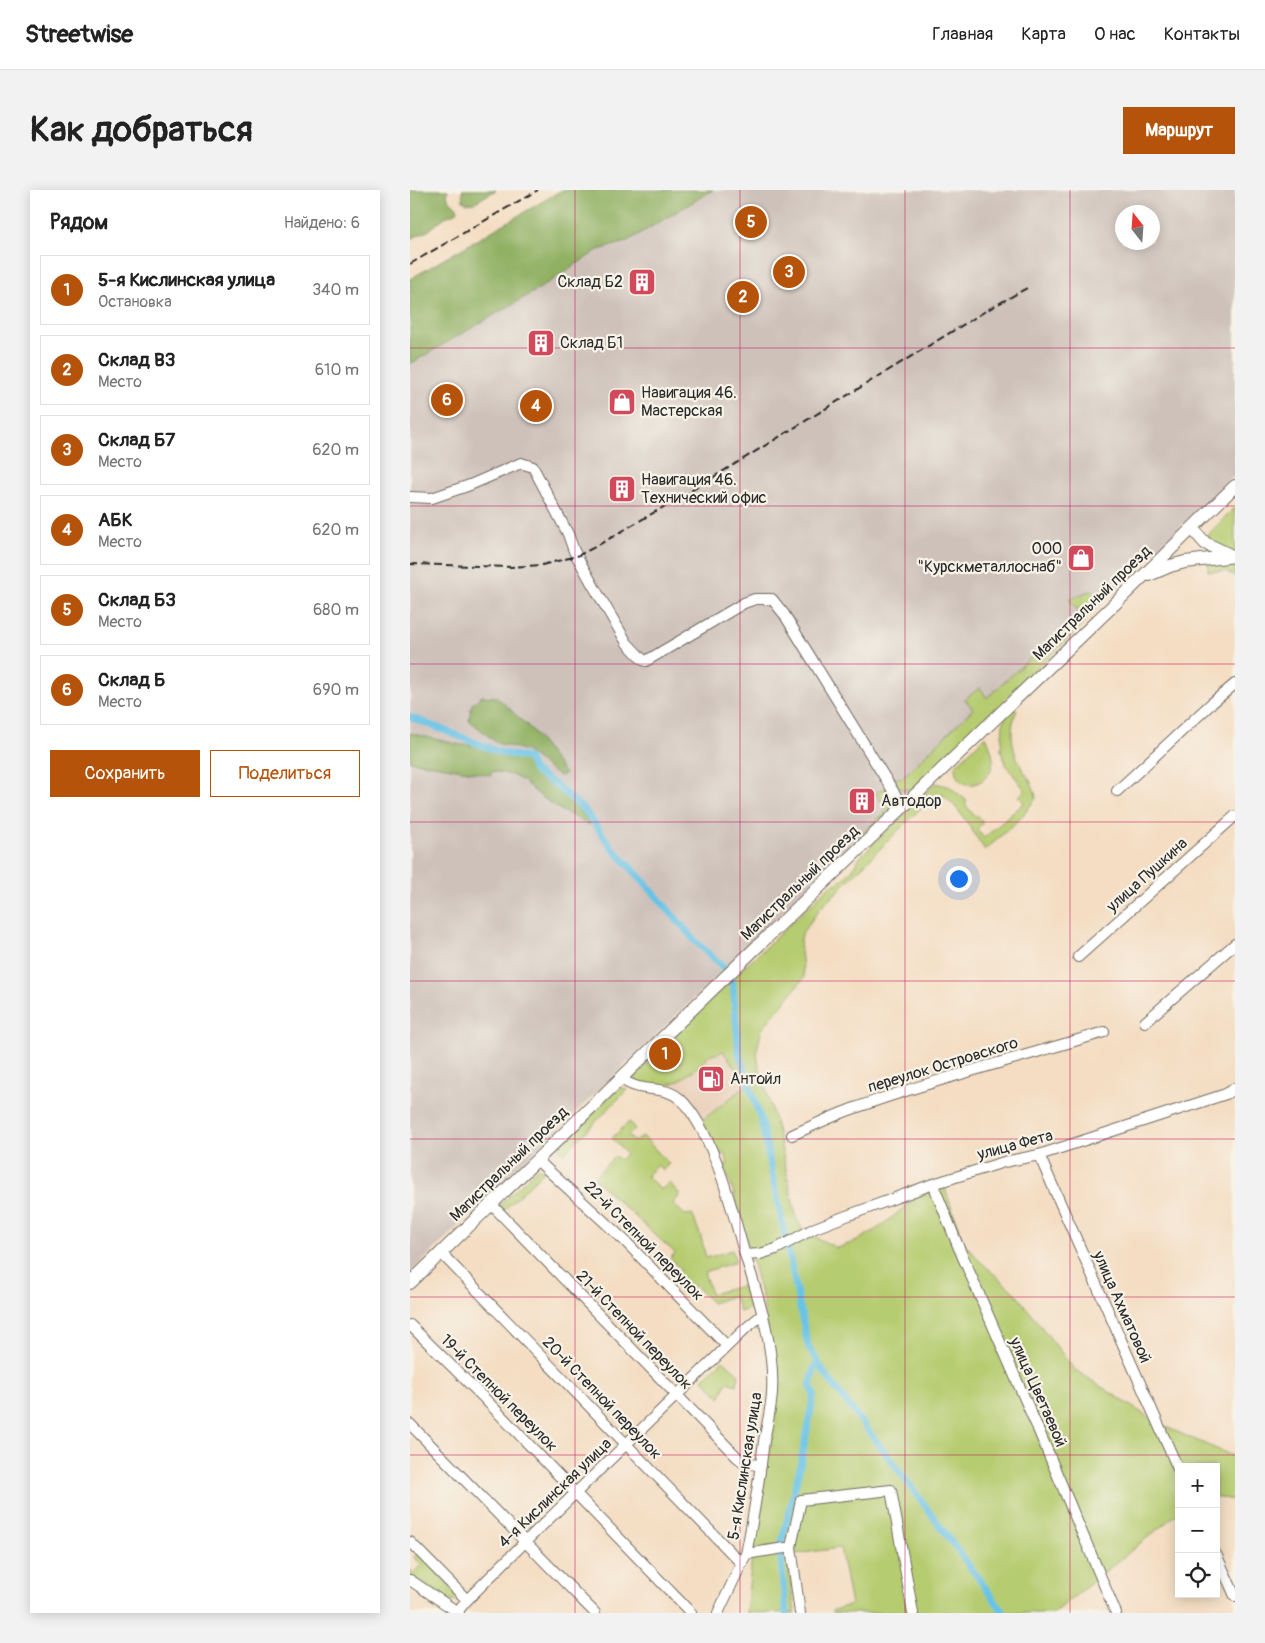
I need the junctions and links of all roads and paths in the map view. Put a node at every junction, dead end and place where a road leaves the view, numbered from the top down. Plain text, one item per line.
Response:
1 (1235, 486) edge
2 (410, 497) edge
3 (1192, 528) junction
4 (1175, 545) junction
5 (1233, 556) edge
6 (1207, 560) junction
7 (1140, 579) junction
8 (1235, 684) edge
9 (1117, 791) dead end
10 (903, 807) junction
11 (1235, 816) edge
12 (1235, 944) edge
13 (1078, 957) dead end
14 (1144, 1022) dead end
15 (1104, 1032) dead end
16 (621, 1078) junction
17 (1235, 1088) edge
18 (792, 1135) dead end
19 (1039, 1155) junction
20 (537, 1160) junction
21 (933, 1184) junction
22 (492, 1204) junction
23 (441, 1253) junction
24 (745, 1255) junction
25 (410, 1283) edge
26 (763, 1314) junction
27 (410, 1325) edge
28 (728, 1346) junction
29 (677, 1396) junction
30 (410, 1424) edge
31 (626, 1445) junction
32 (1175, 1463) edge
33 (761, 1466) junction
34 (575, 1494) junction
35 (410, 1542) edge
36 (525, 1542) junction
37 (791, 1547) junction
38 (746, 1554) junction
39 (1220, 1563) edge
40 (742, 1564) junction
41 (410, 1580) edge
42 (1235, 1596) edge
43 (467, 1600) junction
44 (457, 1613) edge
45 (595, 1613) edge
46 (691, 1613) edge
47 (718, 1613) edge
48 (800, 1613) edge
49 (913, 1613) edge
50 (1116, 1613) edge

1 - 3 main road, Магистральный проезд
2 - 10 street
3 - 4 main road, Магистральный проезд
3 - 5 main road
4 - 6 main road
4 - 7 main road, Магистральный проезд
5 - 6 main road
6 - 7 main road
7 - 10 main road, Магистральный проезд
8 - 9 street
10 - 16 main road, Магистральный проезд
11 - 13 street, улица Пушкина
12 - 14 street
15 - 18 street, переулок Островского
16 - 20 main road, Магистральный проезд
16 - 24 street, 5-я Кислинская улица
17 - 19 street, улица Фета
19 - 21 street, улица Фета
19 - 32 street, улица Ахматовой
20 - 22 main road, Магистральный проезд
20 - 28 street, 22-й Степной переулок
21 - 24 street, улица Фета
21 - 50 street, улица Цветаевой
22 - 23 main road, Магистральный проезд
22 - 29 street, 21-й Степной переулок
23 - 25 main road, Магистральный проезд
23 - 31 street, 20-й Степной переулок
24 - 26 street, 5-я Кислинская улица
26 - 28 street, 4-я Кислинская улица
26 - 33 street, 5-я Кислинская улица
27 - 34 street, 19-й Степной переулок
28 - 29 street, 4-я Кислинская улица
29 - 31 street, 4-я Кислинская улица
29 - 33 street, 21-й Степной переулок
30 - 36 street
31 - 34 street, 4-я Кислинская улица
31 - 40 street, 20-й Степной переулок
33 - 38 street, 5-я Кислинская улица
34 - 36 street, 4-я Кислинская улица
34 - 46 street, 19-й Степной переулок
35 - 43 street
36 - 43 street, 4-я Кислинская улица
36 - 45 street
37 - 38 street
37 - 48 street
37 - 49 street
38 - 40 street, 5-я Кислинская улица
39 - 42 street
40 - 47 street, 5-я Кислинская улица
41 - 44 street
43 - 44 street, 4-я Кислинская улица

